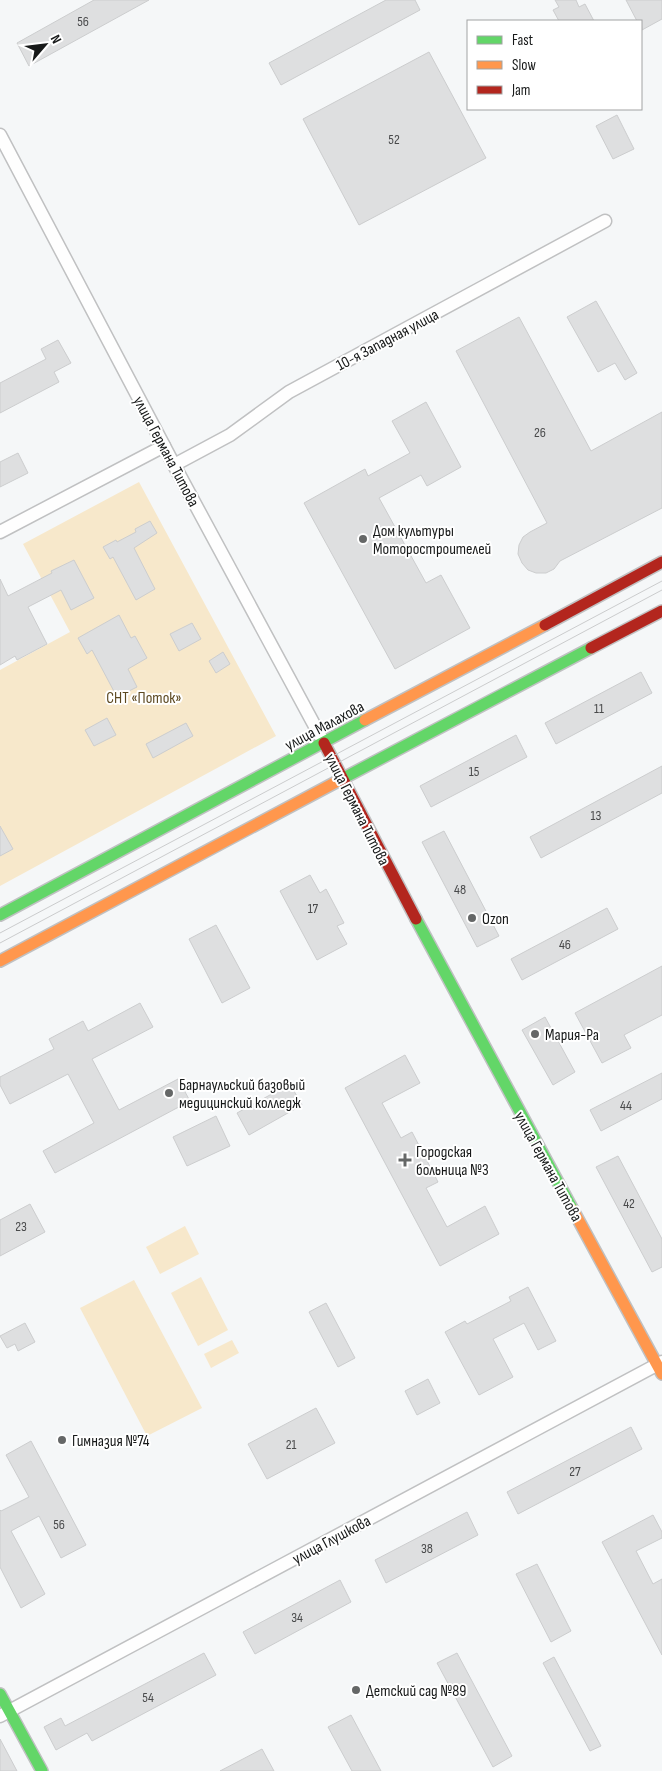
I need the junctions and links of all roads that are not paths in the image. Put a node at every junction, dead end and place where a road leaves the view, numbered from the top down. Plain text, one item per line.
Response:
1 (0, 135) edge
2 (605, 221) dead end
3 (164, 446) junction
4 (174, 465) junction
5 (0, 532) edge
6 (662, 562) edge
7 (662, 610) edge
8 (324, 743) junction
9 (342, 779) junction
10 (0, 915) edge
11 (0, 961) edge
12 (660, 1367) edge
13 (0, 1694) edge
14 (4, 1713) edge
15 (42, 1771) edge

1 - 3 street, улица Германа Титова
2 - 4 street, 10-я Западная улица
3 - 4 street, улица Германа Титова
3 - 5 street
4 - 8 street, улица Германа Титова
6 - 8 main road, улица Малахова
7 - 9 main road
8 - 9 main road, улица Германа Титова
8 - 10 main road, улица Малахова
9 - 11 main road
9 - 12 main road, улица Германа Титова
12 - 14 street, улица Глушкова
13 - 14 main road
14 - 15 main road

